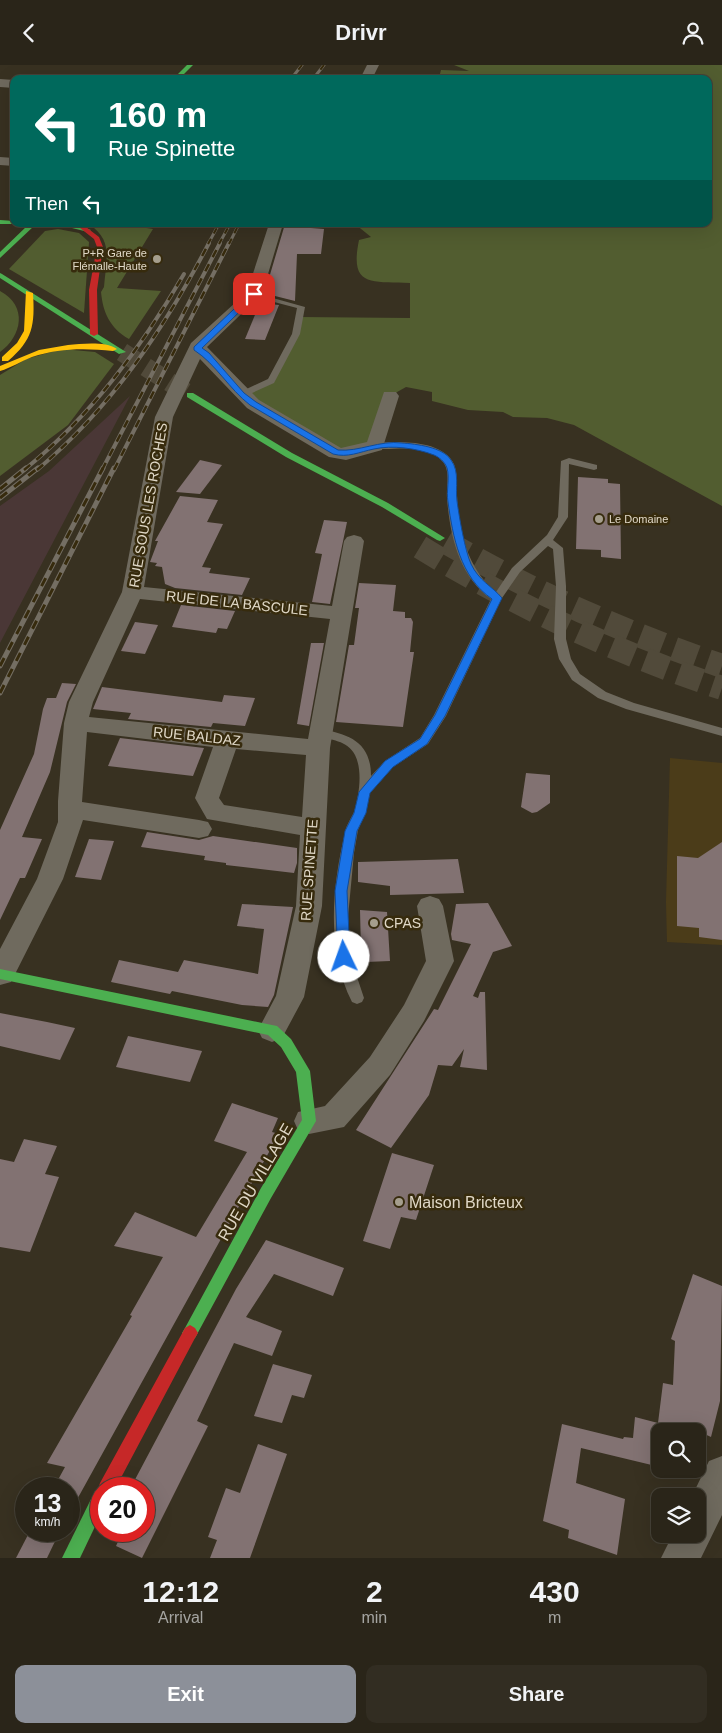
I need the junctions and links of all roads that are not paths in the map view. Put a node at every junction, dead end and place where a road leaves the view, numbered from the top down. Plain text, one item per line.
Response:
1 (190, 65) edge
2 (180, 75) edge
3 (27, 227) edge
4 (83, 227) edge
5 (275, 227) edge
6 (0, 256) edge
7 (0, 275) edge
8 (29, 293) junction
9 (254, 294) junction
10 (94, 334) junction
11 (197, 348) junction
12 (0, 363) edge
13 (0, 369) edge
14 (190, 395) tunnel mouth
15 (241, 395) junction
16 (390, 396) dead end
17 (375, 446) junction
18 (289, 455) junction
19 (594, 467) dead end
20 (351, 502) dead end
21 (440, 538) tunnel mouth
22 (354, 541) dead end
23 (547, 541) junction
24 (133, 591) junction
25 (497, 598) junction
26 (342, 614) junction
27 (76, 723) junction
28 (722, 732) edge
29 (227, 740) junction
30 (319, 740) junction
31 (363, 798) junction
32 (70, 809) junction
33 (363, 825) dead end
34 (312, 828) junction
35 (199, 829) dead end
36 (430, 906) dead end
37 (1, 974) edge
38 (357, 998) dead end
39 (272, 1030) junction
40 (309, 1121) junction
41 (722, 1474) edge
42 (112, 1477) edge
43 (706, 1508) edge
44 (90, 1519) edge
45 (688, 1543) edge
46 (71, 1558) edge
47 (680, 1558) edge

1 - 2 main road
3 - 6 main road
4 - 10 main road
5 - 9 street, RUE SOUS LES ROCHES
7 - 8 main road
8 - 10 main road
8 - 12 main road
9 - 11 street, RUE SOUS LES ROCHES
9 - 15 lane
10 - 13 main road
11 - 15 street
11 - 24 street, RUE SOUS LES ROCHES
14 - 18 main road
15 - 17 street
16 - 17 street
17 - 25 lane
18 - 20 main road
18 - 21 main road
19 - 23 lane
22 - 26 street, RUE SPINETTE
23 - 25 lane
23 - 28 lane
24 - 26 street, RUE DE LA BASCULE
24 - 27 street, RUE SOUS LES ROCHES
25 - 31 lane
26 - 30 street, RUE SPINETTE
27 - 29 street, RUE BALDAZ
27 - 32 street, RUE SOUS LES ROCHES
29 - 30 street, RUE BALDAZ
29 - 34 street
30 - 31 lane
30 - 34 street, RUE SPINETTE
31 - 33 lane
31 - 38 lane
32 - 35 street
32 - 37 street, RUE SOUS LES ROCHES
34 - 39 street, RUE SPINETTE
36 - 40 street
37 - 39 main road
39 - 40 main road, RUE DU VILLAGE
40 - 42 main road, RUE DU VILLAGE
41 - 43 street
44 - 46 main road
45 - 47 street

